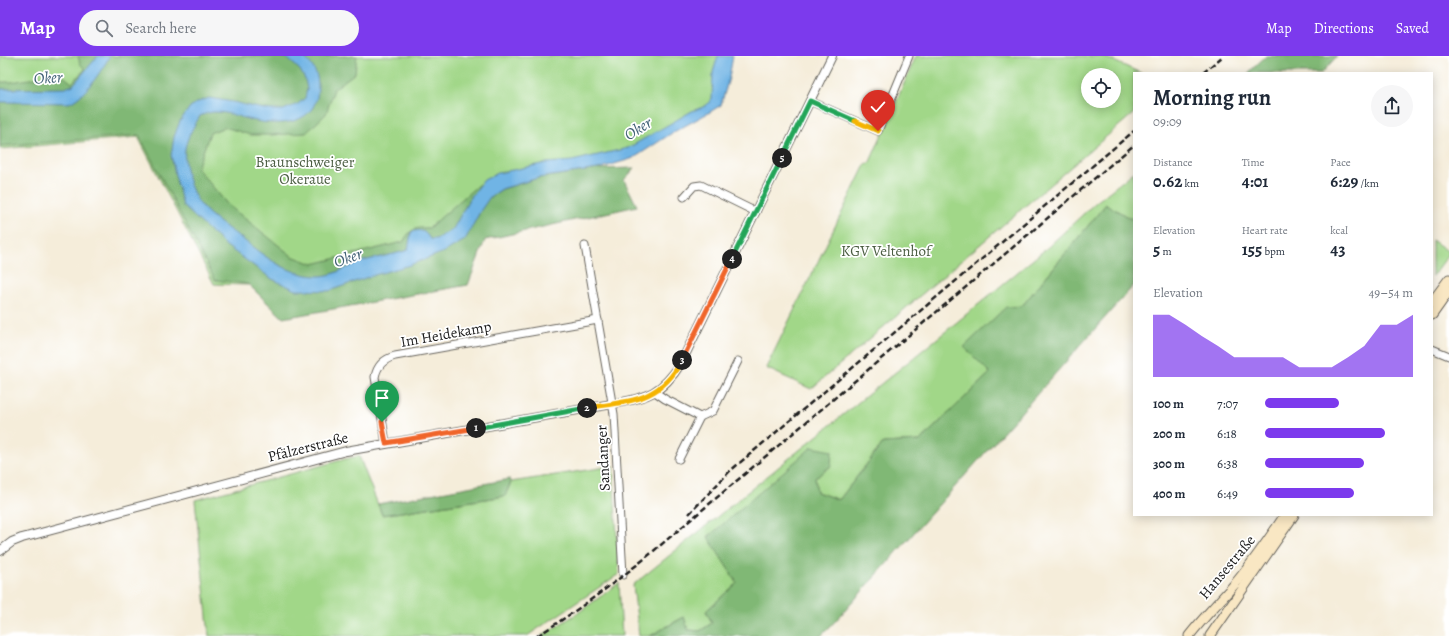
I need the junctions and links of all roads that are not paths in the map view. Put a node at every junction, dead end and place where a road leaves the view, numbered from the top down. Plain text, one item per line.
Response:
1 (832, 56) edge
2 (909, 56) edge
3 (810, 101) junction
4 (684, 197) dead end
5 (756, 212) junction
6 (585, 246) dead end
7 (1449, 279) edge
8 (1449, 291) edge
9 (1433, 301) edge
10 (1433, 314) edge
11 (598, 320) junction
12 (1433, 349) edge
13 (1449, 356) edge
14 (738, 361) dead end
15 (655, 392) junction
16 (612, 404) junction
17 (700, 417) junction
18 (386, 443) junction
19 (678, 459) dead end
20 (1284, 516) edge
21 (1293, 516) edge
22 (0, 551) edge
23 (623, 575) dead end
24 (1190, 636) edge
25 (1210, 636) edge

1 - 3 street, Pfälzerstraße
2 - 3 street
3 - 5 street, Pfälzerstraße
4 - 5 street
5 - 15 street, Pfälzerstraße
6 - 11 street, Sandanger
7 - 9 main road
8 - 10 main road
11 - 16 street, Sandanger
11 - 18 street, Im Heidekamp
12 - 13 street
14 - 17 street
15 - 16 street, Pfälzerstraße
15 - 17 street
16 - 18 street, Pfälzerstraße
16 - 23 street, Sandanger
17 - 19 street
18 - 22 street, Pfälzerstraße
20 - 24 main road, Hansestraße
21 - 25 main road, Hansestraße

